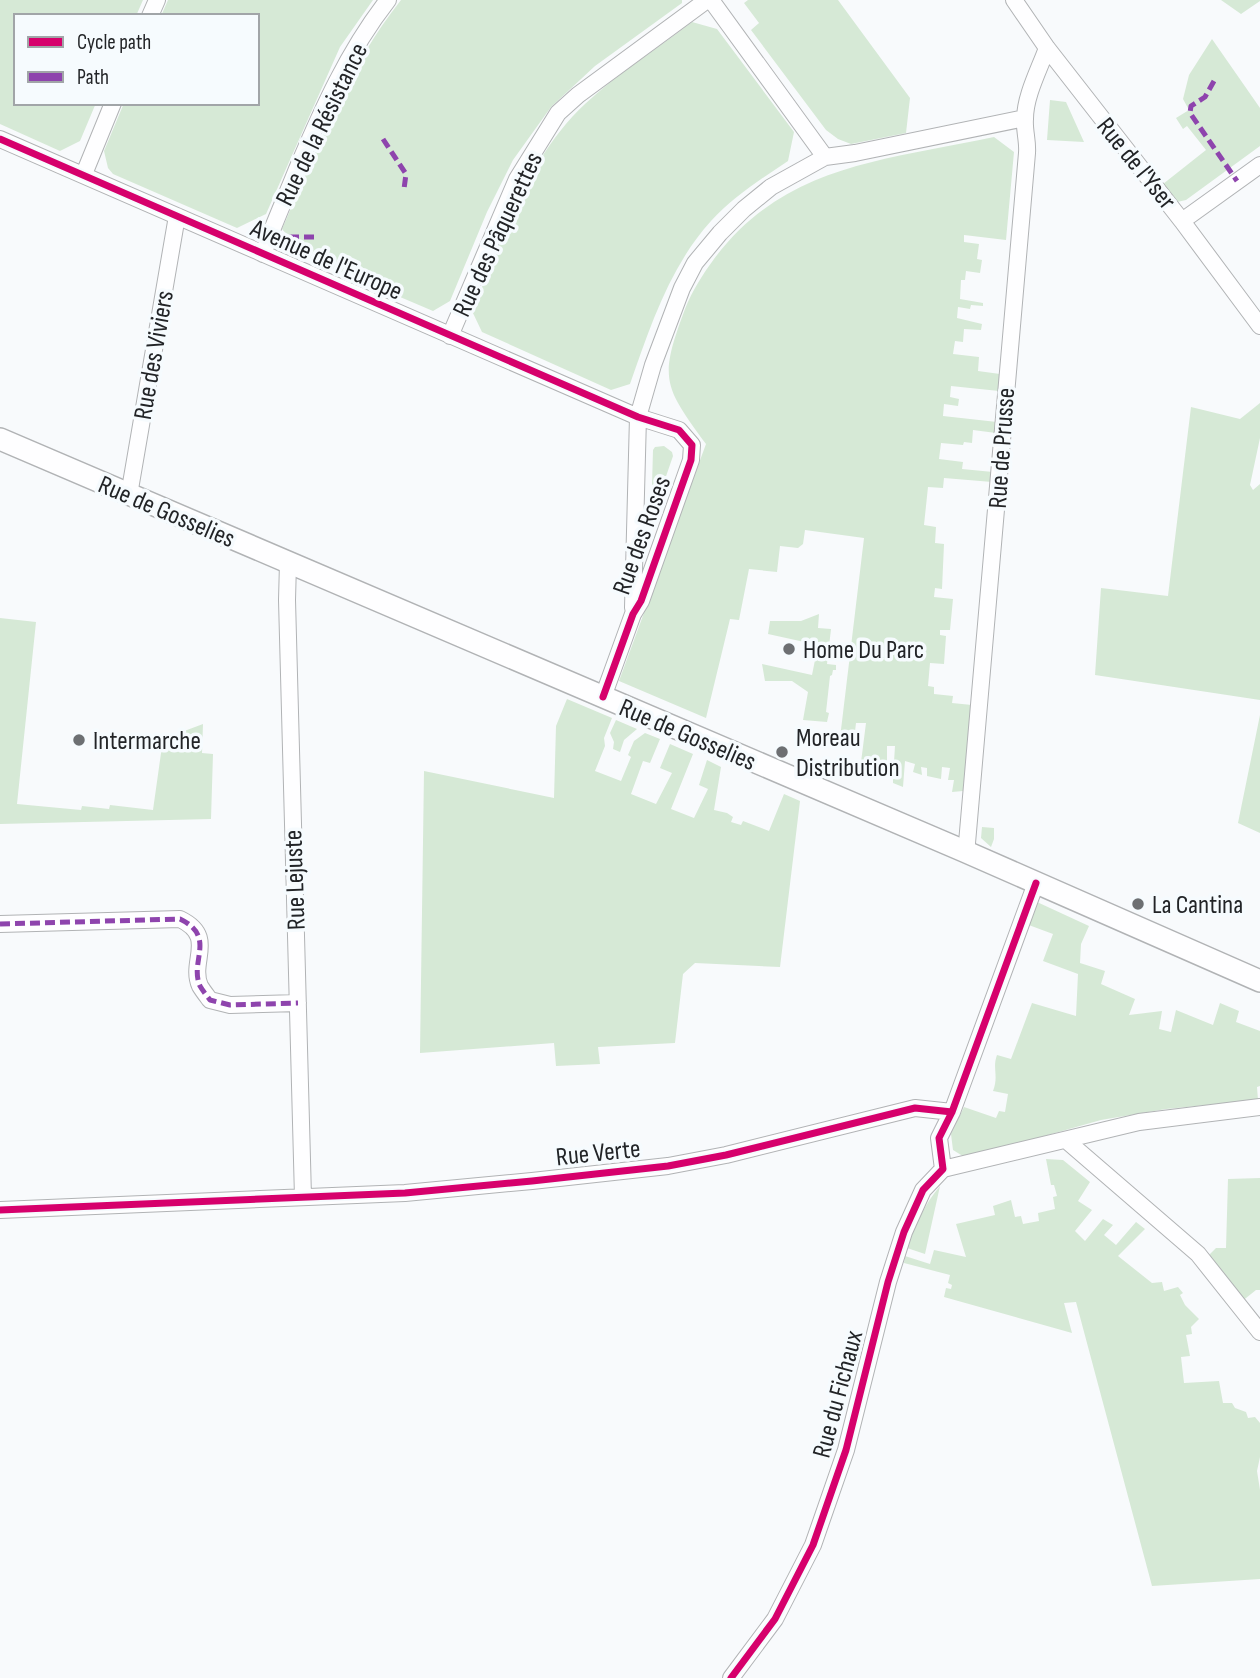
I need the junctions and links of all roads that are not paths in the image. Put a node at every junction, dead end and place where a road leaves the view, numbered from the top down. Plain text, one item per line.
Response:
1 (388, 0) edge
2 (709, 0) edge
3 (1014, 0) edge
4 (1047, 48) junction
5 (112, 105) edge
6 (1025, 118) junction
7 (0, 139) edge
8 (825, 157) junction
9 (1260, 165) edge
10 (84, 174) junction
11 (177, 216) junction
12 (1182, 221) junction
13 (263, 254) junction
14 (1260, 326) edge
15 (450, 336) junction
16 (638, 417) junction
17 (0, 439) edge
18 (129, 495) junction
19 (288, 564) junction
20 (633, 614) junction
21 (603, 697) junction
22 (964, 851) junction
23 (1036, 883) junction
24 (0, 924) edge
25 (1260, 981) edge
26 (298, 1003) junction
27 (1260, 1107) edge
28 (952, 1112) junction
29 (1067, 1141) junction
30 (943, 1169) junction
31 (303, 1197) junction
32 (0, 1210) edge
33 (1260, 1332) edge
34 (731, 1678) edge

1 - 13 street, Rue de la Résistance
2 - 8 street
2 - 15 street, Rue des Pâquerettes
3 - 4 street, Rue de l'Yser
4 - 6 street, Rue de Prusse
4 - 12 street, Rue de l'Yser
5 - 10 street
6 - 8 street
6 - 22 street, Rue de Prusse
7 - 10 street, Avenue de l'Europe
8 - 16 street
9 - 12 street
10 - 11 street, Avenue de l'Europe
11 - 13 street, Avenue de l'Europe
11 - 18 street, Rue des Viviers
12 - 14 street, Rue de l'Yser
13 - 15 street, Avenue de l'Europe
15 - 16 street, Avenue de l'Europe
16 - 20 street
16 - 20 street, Rue des Roses
17 - 18 main road, Rue de Gosselies
18 - 19 main road, Rue de Gosselies
19 - 21 main road, Rue de Gosselies
19 - 26 street, Rue Lejuste
20 - 21 street, Rue des Roses
21 - 22 main road, Rue de Gosselies
22 - 23 main road, Rue de Gosselies
23 - 25 main road, Rue de Gosselies
23 - 28 street
24 - 26 street
26 - 31 street, Rue Lejuste
27 - 29 street
28 - 30 street
28 - 31 street, Rue Verte
29 - 30 street
29 - 33 street
30 - 34 street, Rue du Fichaux
31 - 32 street, Rue Verte

